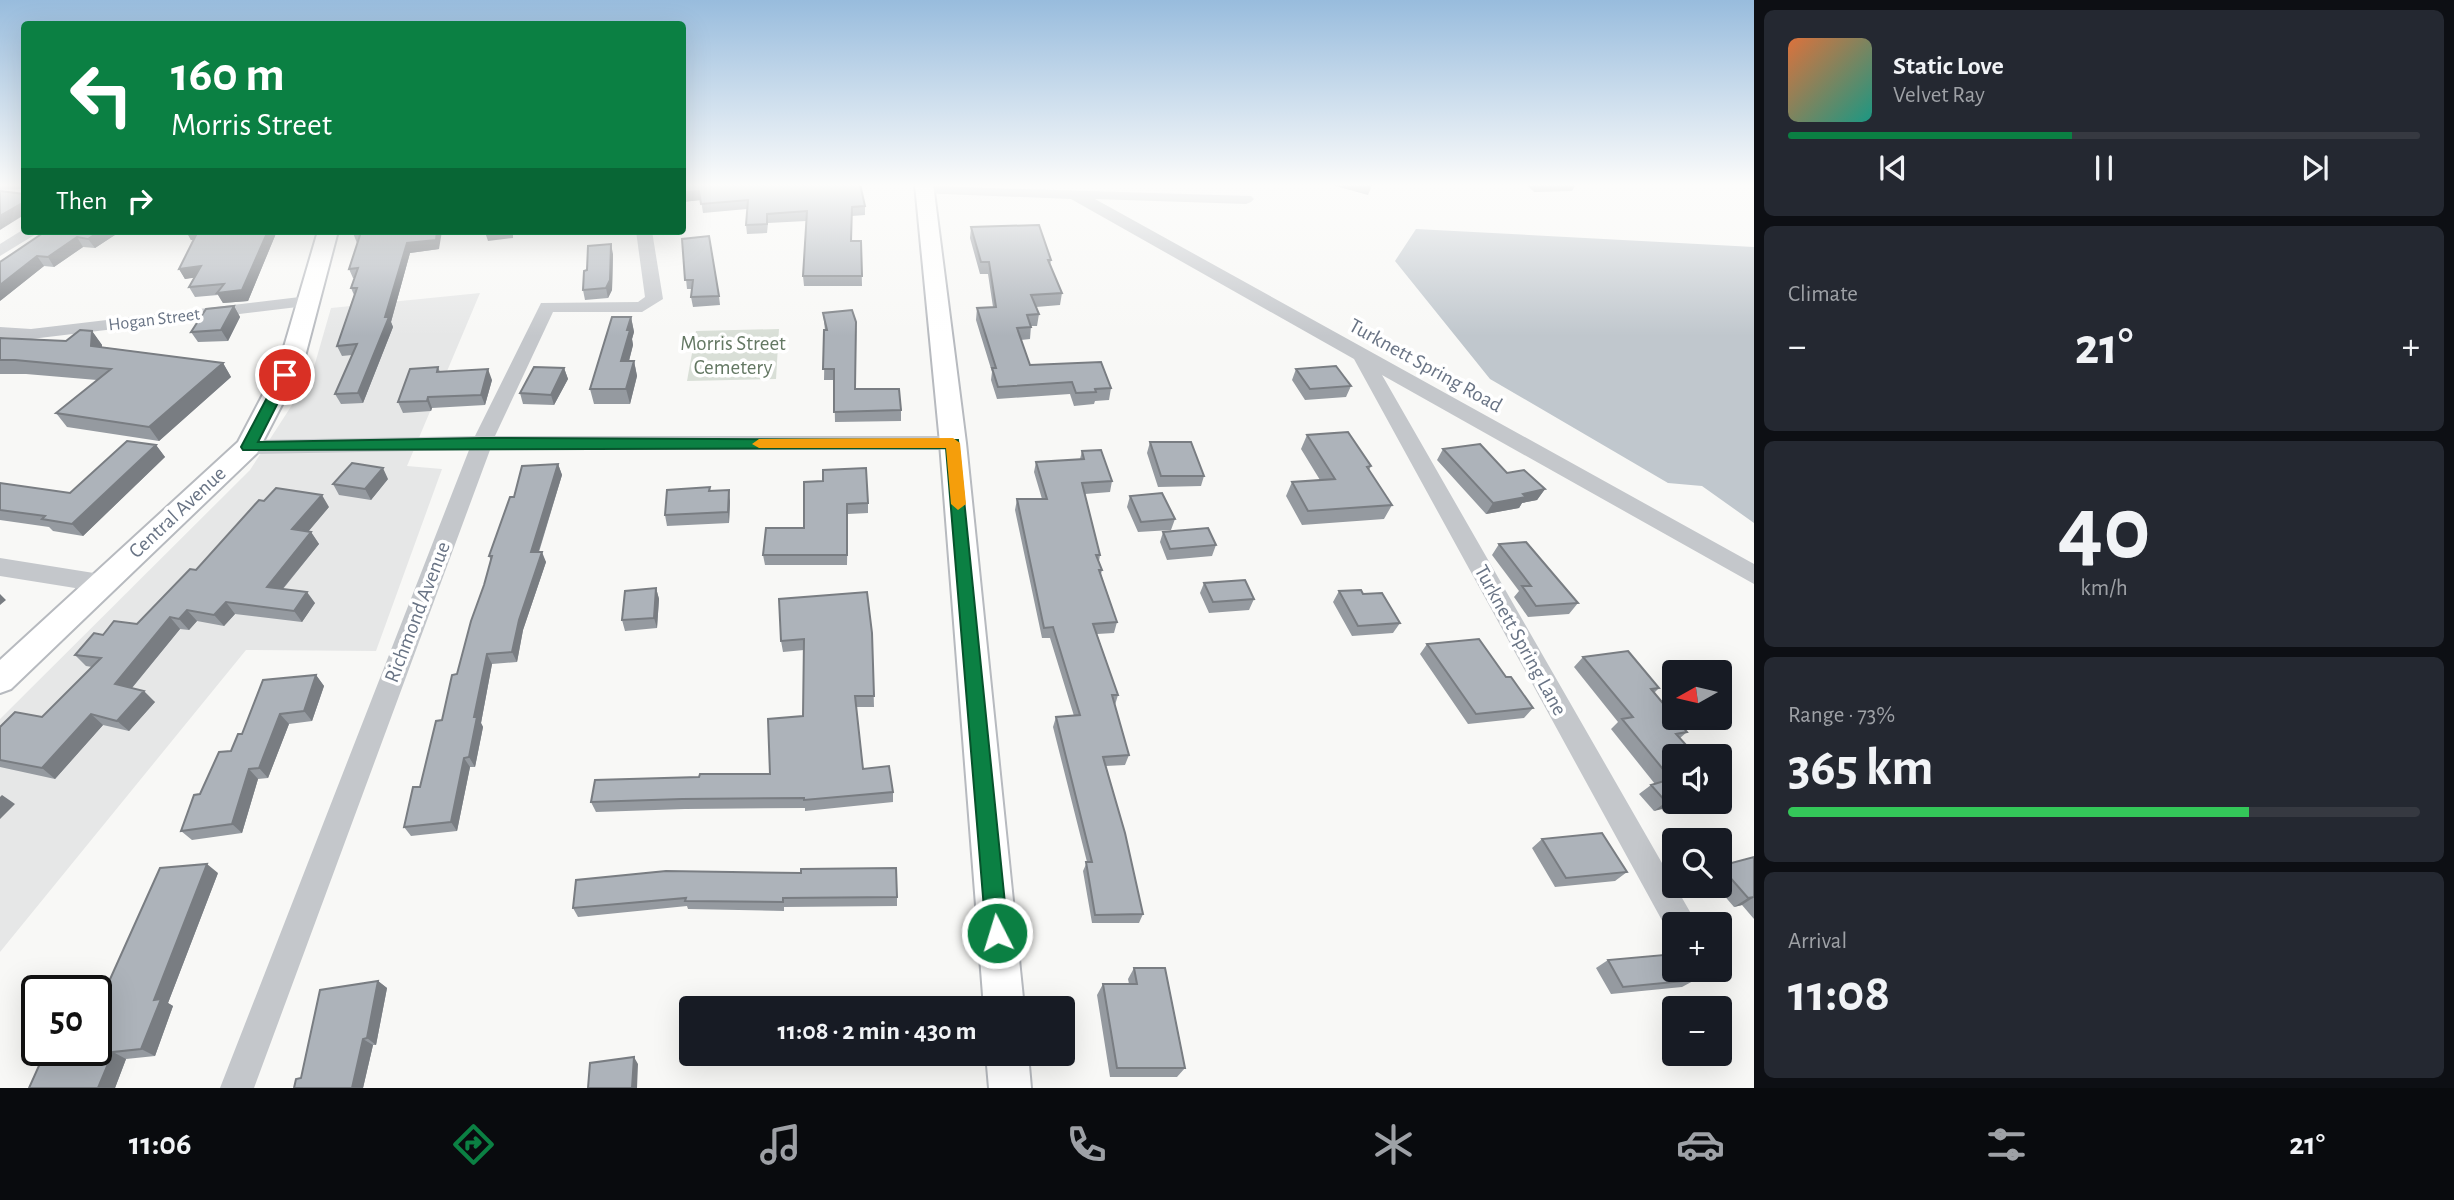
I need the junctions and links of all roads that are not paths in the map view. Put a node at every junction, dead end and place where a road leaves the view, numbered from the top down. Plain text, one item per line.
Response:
1 (26, 235) edge
2 (327, 235) edge
3 (645, 235) edge
4 (929, 235) edge
5 (1147, 235) edge
6 (0, 251) edge
7 (308, 301) junction
8 (0, 332) edge
9 (1361, 355) junction
10 (482, 443) junction
11 (953, 443) junction
12 (248, 447) junction
13 (0, 567) edge
14 (1754, 575) edge
15 (100, 583) junction
16 (0, 680) edge
17 (1674, 912) edge
18 (1003, 996) edge
19 (1008, 1066) edge
20 (237, 1088) edge
21 (1010, 1088) edge

1 - 6 street
2 - 7 main road, Central Avenue
3 - 10 street, Richmond Avenue
4 - 11 main road
5 - 9 street, Turknett Spring Road
7 - 8 street, Hogan Street
7 - 12 main road, Central Avenue
9 - 14 street, Turknett Spring Road
9 - 17 street, Turknett Spring Lane
10 - 11 street
10 - 12 street
10 - 20 street, Richmond Avenue
11 - 18 main road
12 - 15 main road, Central Avenue
13 - 15 street
15 - 16 main road, Central Avenue
19 - 21 main road

